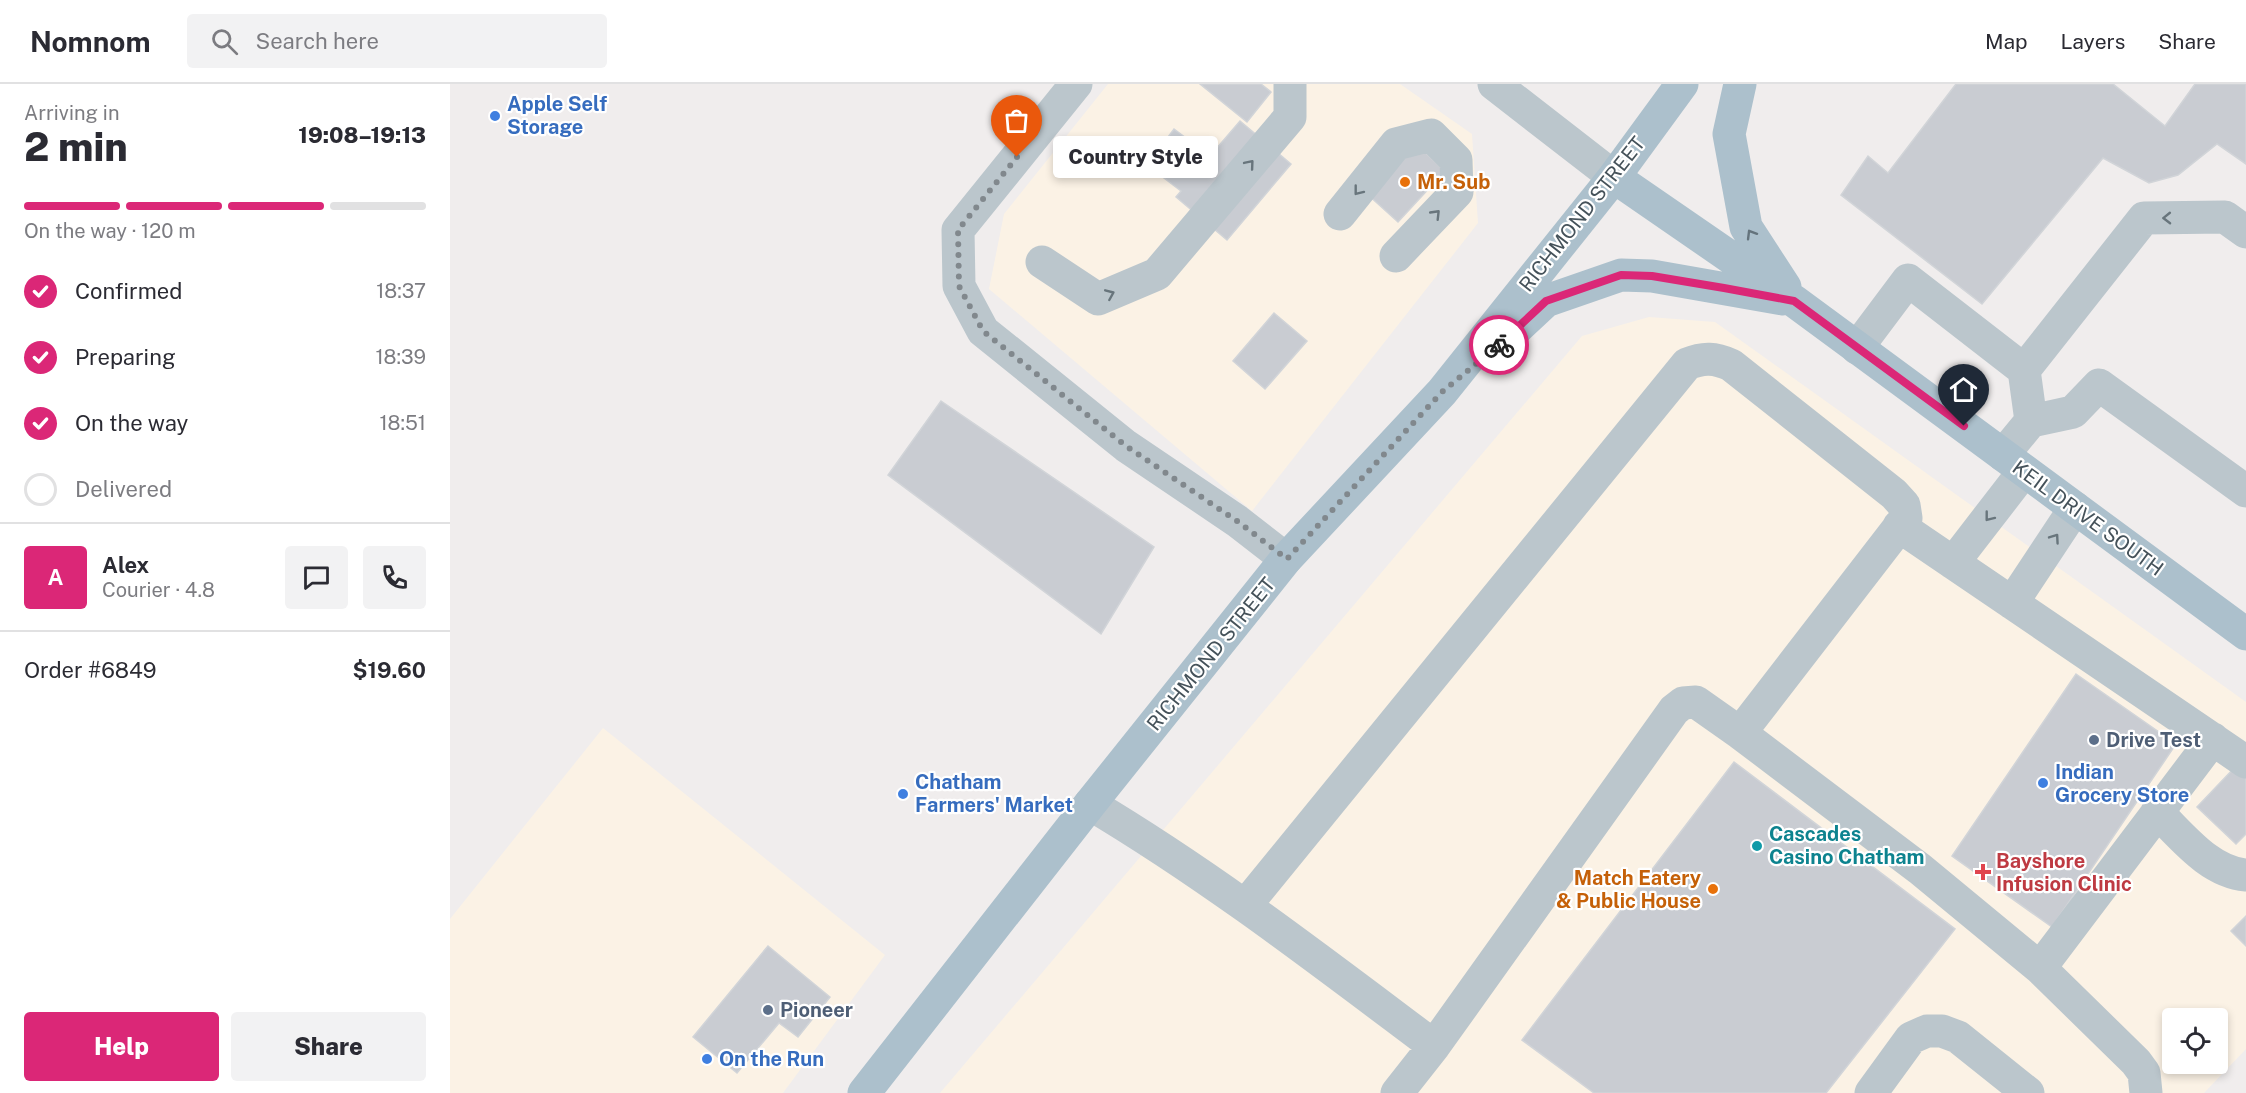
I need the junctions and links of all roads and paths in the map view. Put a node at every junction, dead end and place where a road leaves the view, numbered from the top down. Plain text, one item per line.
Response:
1 (1076, 84) edge
2 (1290, 84) edge
3 (1494, 84) edge
4 (1682, 84) edge
5 (1740, 84) edge
6 (1614, 177) junction
7 (1340, 214) dead end
8 (2236, 224) edge
9 (1396, 256) dead end
10 (1042, 262) dead end
11 (1794, 301) junction
12 (1857, 348) junction
13 (2024, 370) junction
14 (1442, 392) junction
15 (2031, 422) junction
16 (2014, 463) junction
17 (2246, 491) edge
18 (2075, 508) junction
19 (1899, 526) junction
20 (1287, 559) junction
21 (1953, 563) junction
22 (2012, 603) junction
23 (2246, 634) edge
24 (1740, 733) junction
25 (2213, 739) junction
26 (2246, 762) edge
27 (1090, 804) junction
28 (2157, 812) junction
29 (2246, 875) edge
30 (1245, 906) junction
31 (2040, 968) junction
32 (1434, 1046) junction
33 (864, 1093) edge
34 (1397, 1093) edge
35 (1871, 1093) edge
36 (2028, 1093) edge
37 (2146, 1093) edge

1 - 20 street
10 -> 2 street
3 - 6 street, KEIL DRIVE SOUTH
4 - 6 main road, RICHMOND STREET
11 -> 5 main road
6 - 11 main road, KEIL DRIVE SOUTH
6 - 14 main road, RICHMOND STREET
9 -> 7 street
8 -> 13 street
11 - 12 main road, KEIL DRIVE SOUTH
11 - 14 main road
12 - 13 street
12 - 16 main road, KEIL DRIVE SOUTH
13 - 15 street
14 - 20 main road, RICHMOND STREET
15 - 16 street
15 - 17 street
16 - 18 main road, KEIL DRIVE SOUTH
16 -> 21 street
22 -> 18 street
18 - 23 main road, KEIL DRIVE SOUTH
19 - 21 street
19 - 24 street
19 - 30 street
20 - 27 main road, RICHMOND STREET
21 - 22 street
22 - 25 street
24 - 31 street
24 - 32 street
25 - 26 street
25 - 28 street
27 - 30 street
27 - 33 main road, RICHMOND STREET
28 - 29 street
28 - 31 street
30 - 32 street
31 - 37 street
32 - 34 street
35 - 36 street

